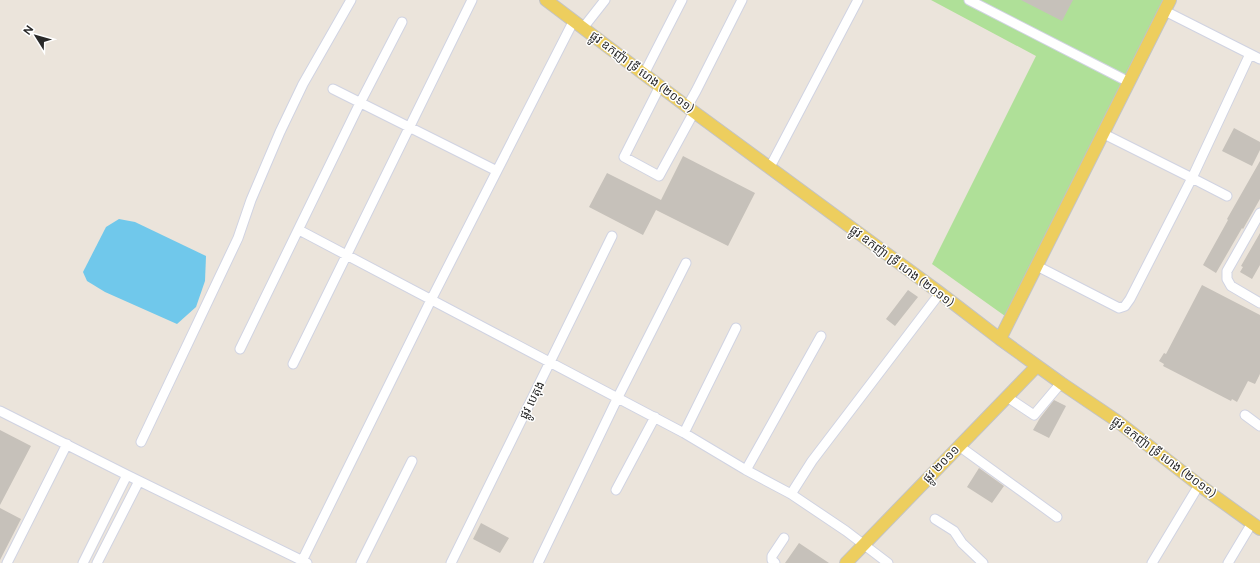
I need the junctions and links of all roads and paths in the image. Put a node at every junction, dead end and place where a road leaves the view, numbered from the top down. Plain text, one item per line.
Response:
1 (351, 0) edge
2 (472, 0) edge
3 (546, 0) edge
4 (605, 0) edge
5 (682, 0) edge
6 (742, 0) edge
7 (858, 0) edge
8 (969, 0) edge
9 (1168, 5) edge
10 (402, 22) dead end
11 (579, 24) junction
12 (1250, 54) junction
13 (1260, 59) edge
14 (644, 74) junction
15 (1129, 82) junction
16 (660, 86) junction
17 (333, 89) dead end
18 (360, 103) junction
19 (691, 109) junction
20 (410, 128) junction
21 (1104, 134) junction
22 (770, 167) junction
23 (497, 171) junction
24 (1192, 178) junction
25 (1227, 196) dead end
26 (1260, 213) edge
27 (299, 230) junction
28 (612, 236) dead end
29 (346, 255) junction
30 (686, 263) dead end
31 (1037, 266) junction
32 (940, 293) junction
33 (431, 300) junction
34 (1260, 303) edge
35 (736, 328) dead end
36 (821, 336) dead end
37 (1000, 339) junction
38 (240, 349) dead end
39 (551, 362) junction
40 (294, 364) dead end
41 (1037, 366) junction
42 (1061, 384) junction
43 (618, 397) junction
44 (1007, 397) junction
45 (0, 411) edge
46 (1245, 415) dead end
47 (655, 417) junction
48 (1260, 426) edge
49 (684, 433) junction
50 (141, 442) dead end
51 (67, 444) junction
52 (959, 446) junction
53 (412, 461) dead end
54 (746, 470) junction
55 (127, 475) junction
56 (139, 481) junction
57 (1199, 485) junction
58 (616, 490) dead end
59 (791, 494) junction
60 (1057, 517) dead end
61 (936, 519) dead end
62 (1256, 526) edge
63 (784, 538) dead end
64 (863, 544) junction
65 (303, 562) edge
66 (7, 563) edge
67 (83, 563) edge
68 (97, 563) edge
69 (360, 563) edge
70 (451, 563) edge
71 (538, 563) edge
72 (775, 563) edge
73 (846, 563) edge
74 (888, 563) edge
75 (983, 563) edge
76 (1152, 563) edge
77 (1228, 563) edge

1 - 50 street
2 - 20 street
3 - 11 main road, ផ្លូវ ឧកញ៉ា ទ្រី ហេង (២០១១)
4 - 11 street
5 - 14 street
6 - 19 street
7 - 22 street
8 - 15 street
9 - 12 street
9 - 15 main road
10 - 18 street
11 - 14 main road, ផ្លូវ ឧកញ៉ា ទ្រី ហេង (២០១១)
11 - 23 street
12 - 13 street
12 - 24 street
14 - 16 main road, ផ្លូវ ឧកញ៉ា ទ្រី ហេង (២០១១)
15 - 21 main road
16 - 19 main road, ផ្លូវ ឧកញ៉ា ទ្រី ហេង (២០១១)
16 - 19 street
17 - 18 street
18 - 20 street
18 - 27 street
19 - 22 main road, ផ្លូវ ឧកញ៉ា ទ្រី ហេង (២០១១)
20 - 23 street
20 - 29 street
21 - 24 street
21 - 31 main road
22 - 32 main road, ផ្លូវ ឧកញ៉ា ទ្រី ហេង (២០១១)
23 - 33 street
24 - 25 street
24 - 31 street
26 - 34 street
27 - 29 street
27 - 38 street
28 - 39 street, ផ្លូវ បេតុង
29 - 33 street
29 - 40 street
30 - 43 street
31 - 37 main road
32 - 37 main road, ផ្លូវ ឧកញ៉ា ទ្រី ហេង (២០១១)
32 - 59 street
33 - 39 street
33 - 65 street
35 - 49 street
36 - 54 street
37 - 41 main road, ផ្លូវ ឧកញ៉ា ទ្រី ហេង (២០១១)
39 - 43 street
39 - 70 street, ផ្លូវ បេតុង
41 - 42 main road, ផ្លូវ ឧកញ៉ា ទ្រី ហេង (២០១១)
41 - 44 main road, ផ្លូវ ២០១១
42 - 44 street
42 - 57 main road, ផ្លូវ ឧកញ៉ា ទ្រី ហេង (២០១១)
43 - 47 street
43 - 71 street
44 - 52 main road, ផ្លូវ ២០១១
45 - 51 street
46 - 48 street
47 - 49 street
47 - 58 street
49 - 54 street
51 - 55 street
51 - 66 street
52 - 60 street
52 - 64 main road, ផ្លូវ ២០១១
53 - 69 street
54 - 59 street
55 - 56 street
55 - 67 street
56 - 65 street
56 - 68 street
57 - 62 main road, ផ្លូវ ឧកញ៉ា ទ្រី ហេង (២០១១)
57 - 76 street
59 - 64 street
61 - 75 street
62 - 77 street
63 - 72 street
64 - 73 main road, ផ្លូវ ២០១១
64 - 74 street

